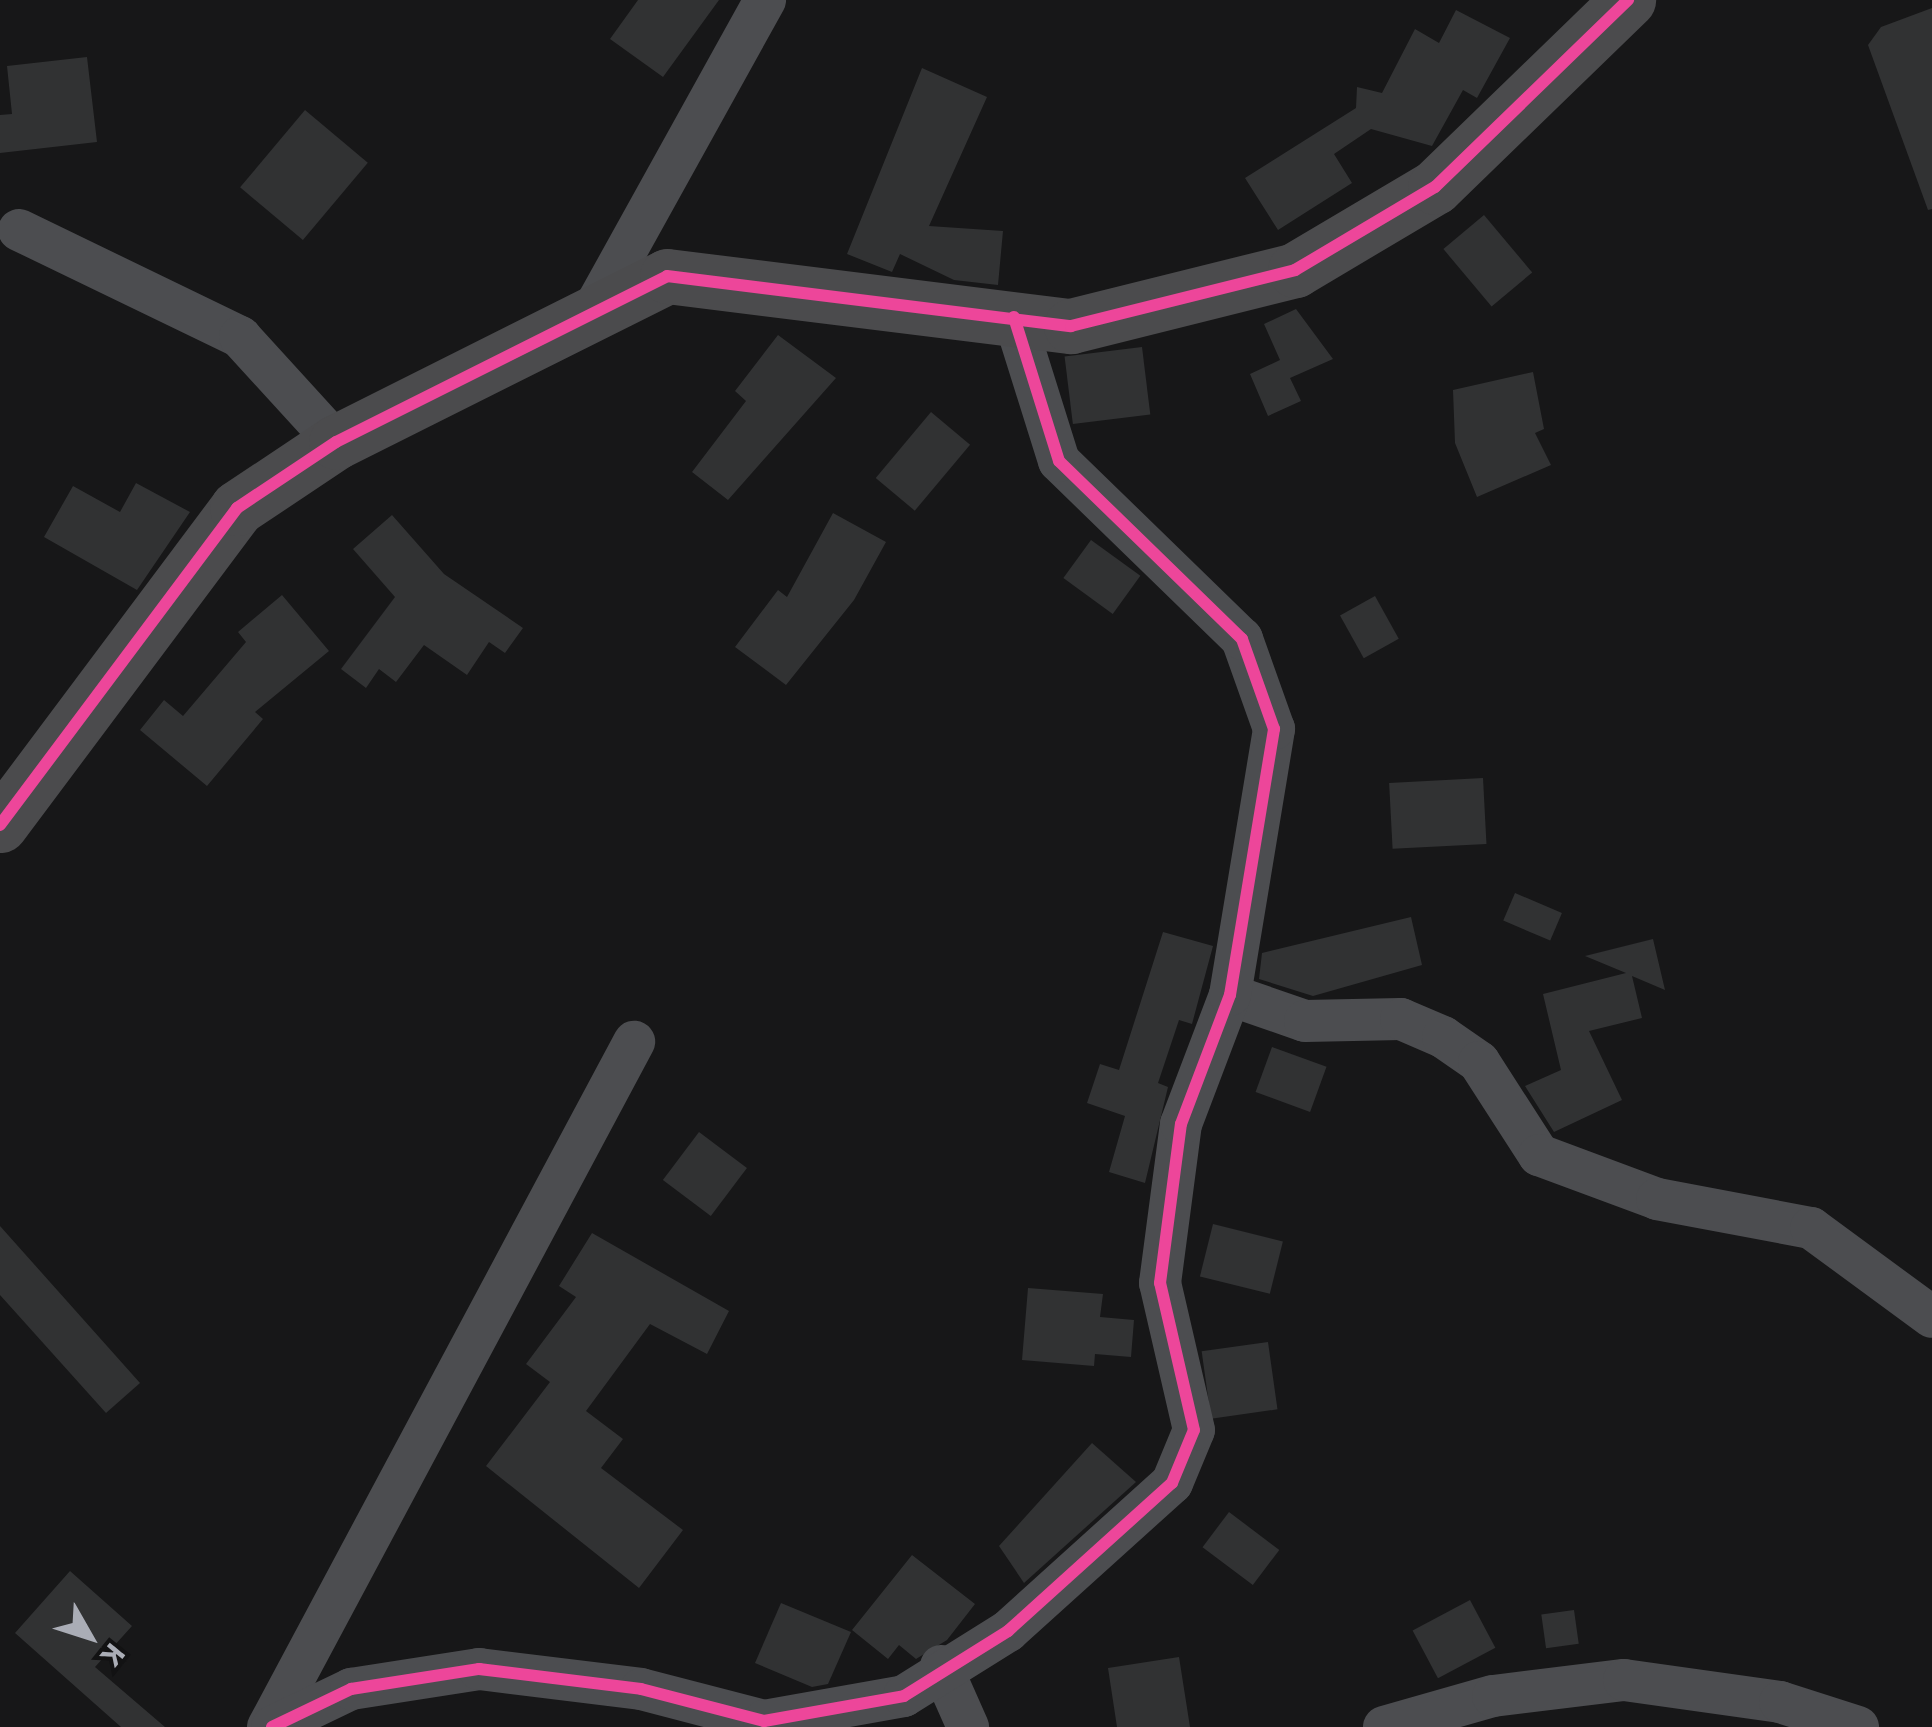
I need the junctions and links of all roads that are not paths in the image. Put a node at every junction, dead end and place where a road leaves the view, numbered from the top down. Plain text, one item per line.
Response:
1 (765, 0) edge
2 (1628, 0) edge
3 (19, 230) dead end
4 (591, 314) junction
5 (1014, 317) junction
6 (336, 442) junction
7 (0, 825) edge
8 (1230, 995) junction
9 (634, 1042) dead end
10 (1932, 1317) edge
11 (941, 1666) junction
12 (766, 1724) edge
13 (270, 1727) edge
14 (968, 1727) edge
15 (1384, 1727) edge
16 (1858, 1727) edge

1 - 4 street
2 - 5 street
3 - 6 street
4 - 5 street
4 - 6 street
5 - 8 street
6 - 7 street
8 - 10 street
8 - 11 street
9 - 13 street
11 - 12 street
11 - 14 street
12 - 13 street
15 - 16 street

